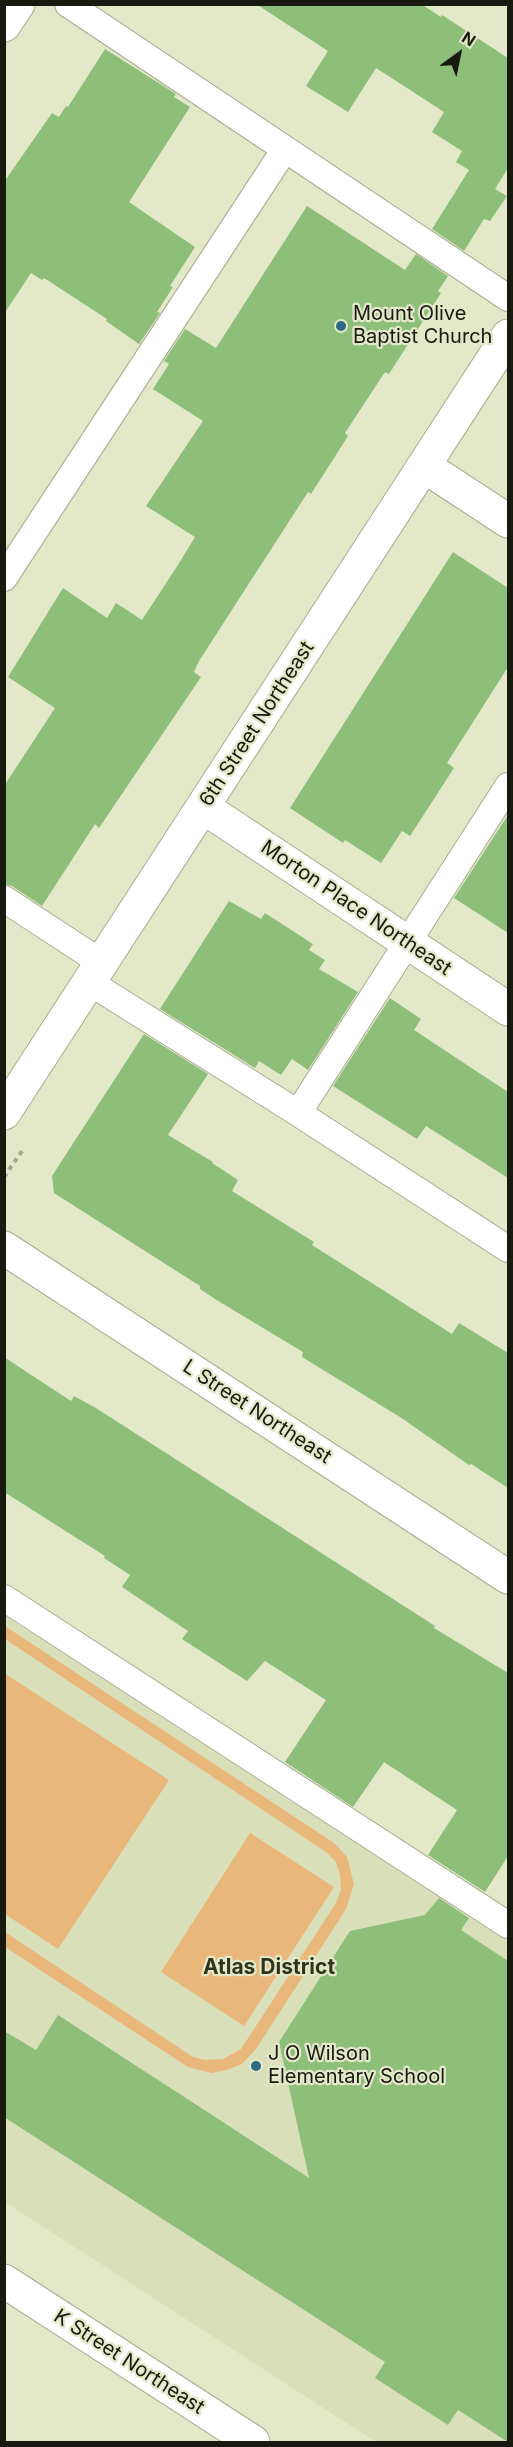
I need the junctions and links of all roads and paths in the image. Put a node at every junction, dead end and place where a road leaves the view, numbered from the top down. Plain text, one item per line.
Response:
1 (18, 4) edge
2 (68, 4) edge
3 (4, 25) edge
4 (285, 149) junction
5 (508, 298) edge
6 (508, 336) edge
7 (424, 466) junction
8 (508, 521) edge
9 (4, 578) edge
10 (508, 786) edge
11 (203, 807) junction
12 (4, 899) edge
13 (408, 943) junction
14 (96, 972) junction
15 (508, 1009) edge
16 (4, 1113) edge
17 (298, 1113) junction
18 (4, 1248) edge
19 (508, 1249) edge
20 (508, 1577) edge
21 (4, 1598) edge
22 (508, 1925) edge
23 (4, 2281) edge
24 (253, 2442) edge

1 - 3 street
2 - 4 lane
4 - 5 lane
4 - 9 lane
6 - 7 street, 6th Street Northeast
7 - 8 street
7 - 11 street, 6th Street Northeast
10 - 13 lane
11 - 13 street, Morton Place Northeast
11 - 14 street, 6th Street Northeast
12 - 14 lane
13 - 15 street, Morton Place Northeast
13 - 17 lane
14 - 16 street, 6th Street Northeast
14 - 17 lane
17 - 19 lane
18 - 20 street, L Street Northeast
21 - 22 lane
23 - 24 street, K Street Northeast

